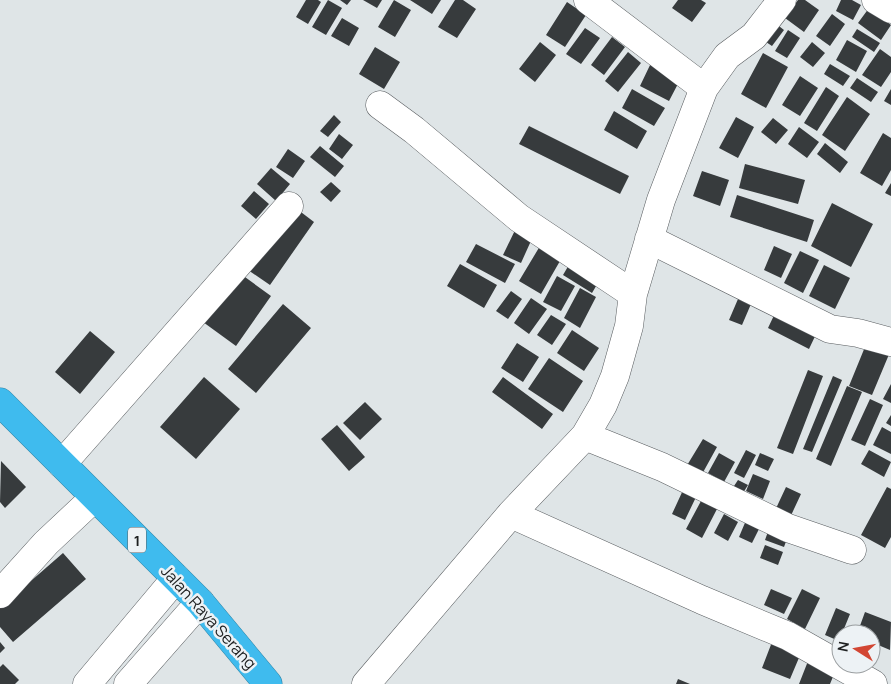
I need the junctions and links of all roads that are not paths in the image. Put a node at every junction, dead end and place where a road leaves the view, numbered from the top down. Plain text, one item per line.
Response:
1 (588, 0) edge
2 (782, 0) edge
3 (876, 0) edge
4 (891, 9) edge
5 (704, 88) junction
6 (380, 106) dead end
7 (289, 206) dead end
8 (649, 240) junction
9 (634, 294) junction
10 (891, 342) edge
11 (0, 402) edge
12 (585, 436) junction
13 (62, 464) junction
14 (94, 498) junction
15 (511, 514) junction
16 (852, 550) dead end
17 (176, 578) junction
18 (0, 594) edge
19 (200, 602) junction
20 (87, 684) edge
21 (128, 684) edge
22 (268, 684) edge
23 (366, 684) edge
24 (872, 684) edge

1 - 5 street
2 - 5 street
3 - 4 street
5 - 8 street
6 - 9 street
7 - 13 street
8 - 9 street
8 - 10 street
9 - 12 street
11 - 13 highway, Jalan Raya Serang / 1
12 - 15 street
12 - 16 street
13 - 14 highway, Jalan Raya Serang / 1
14 - 17 highway, Jalan Raya Serang / 1
14 - 18 street
15 - 23 street
15 - 24 street
17 - 19 highway, Jalan Raya Serang / 1
17 - 20 street
19 - 21 street
19 - 22 highway, Jalan Raya Serang / 1

